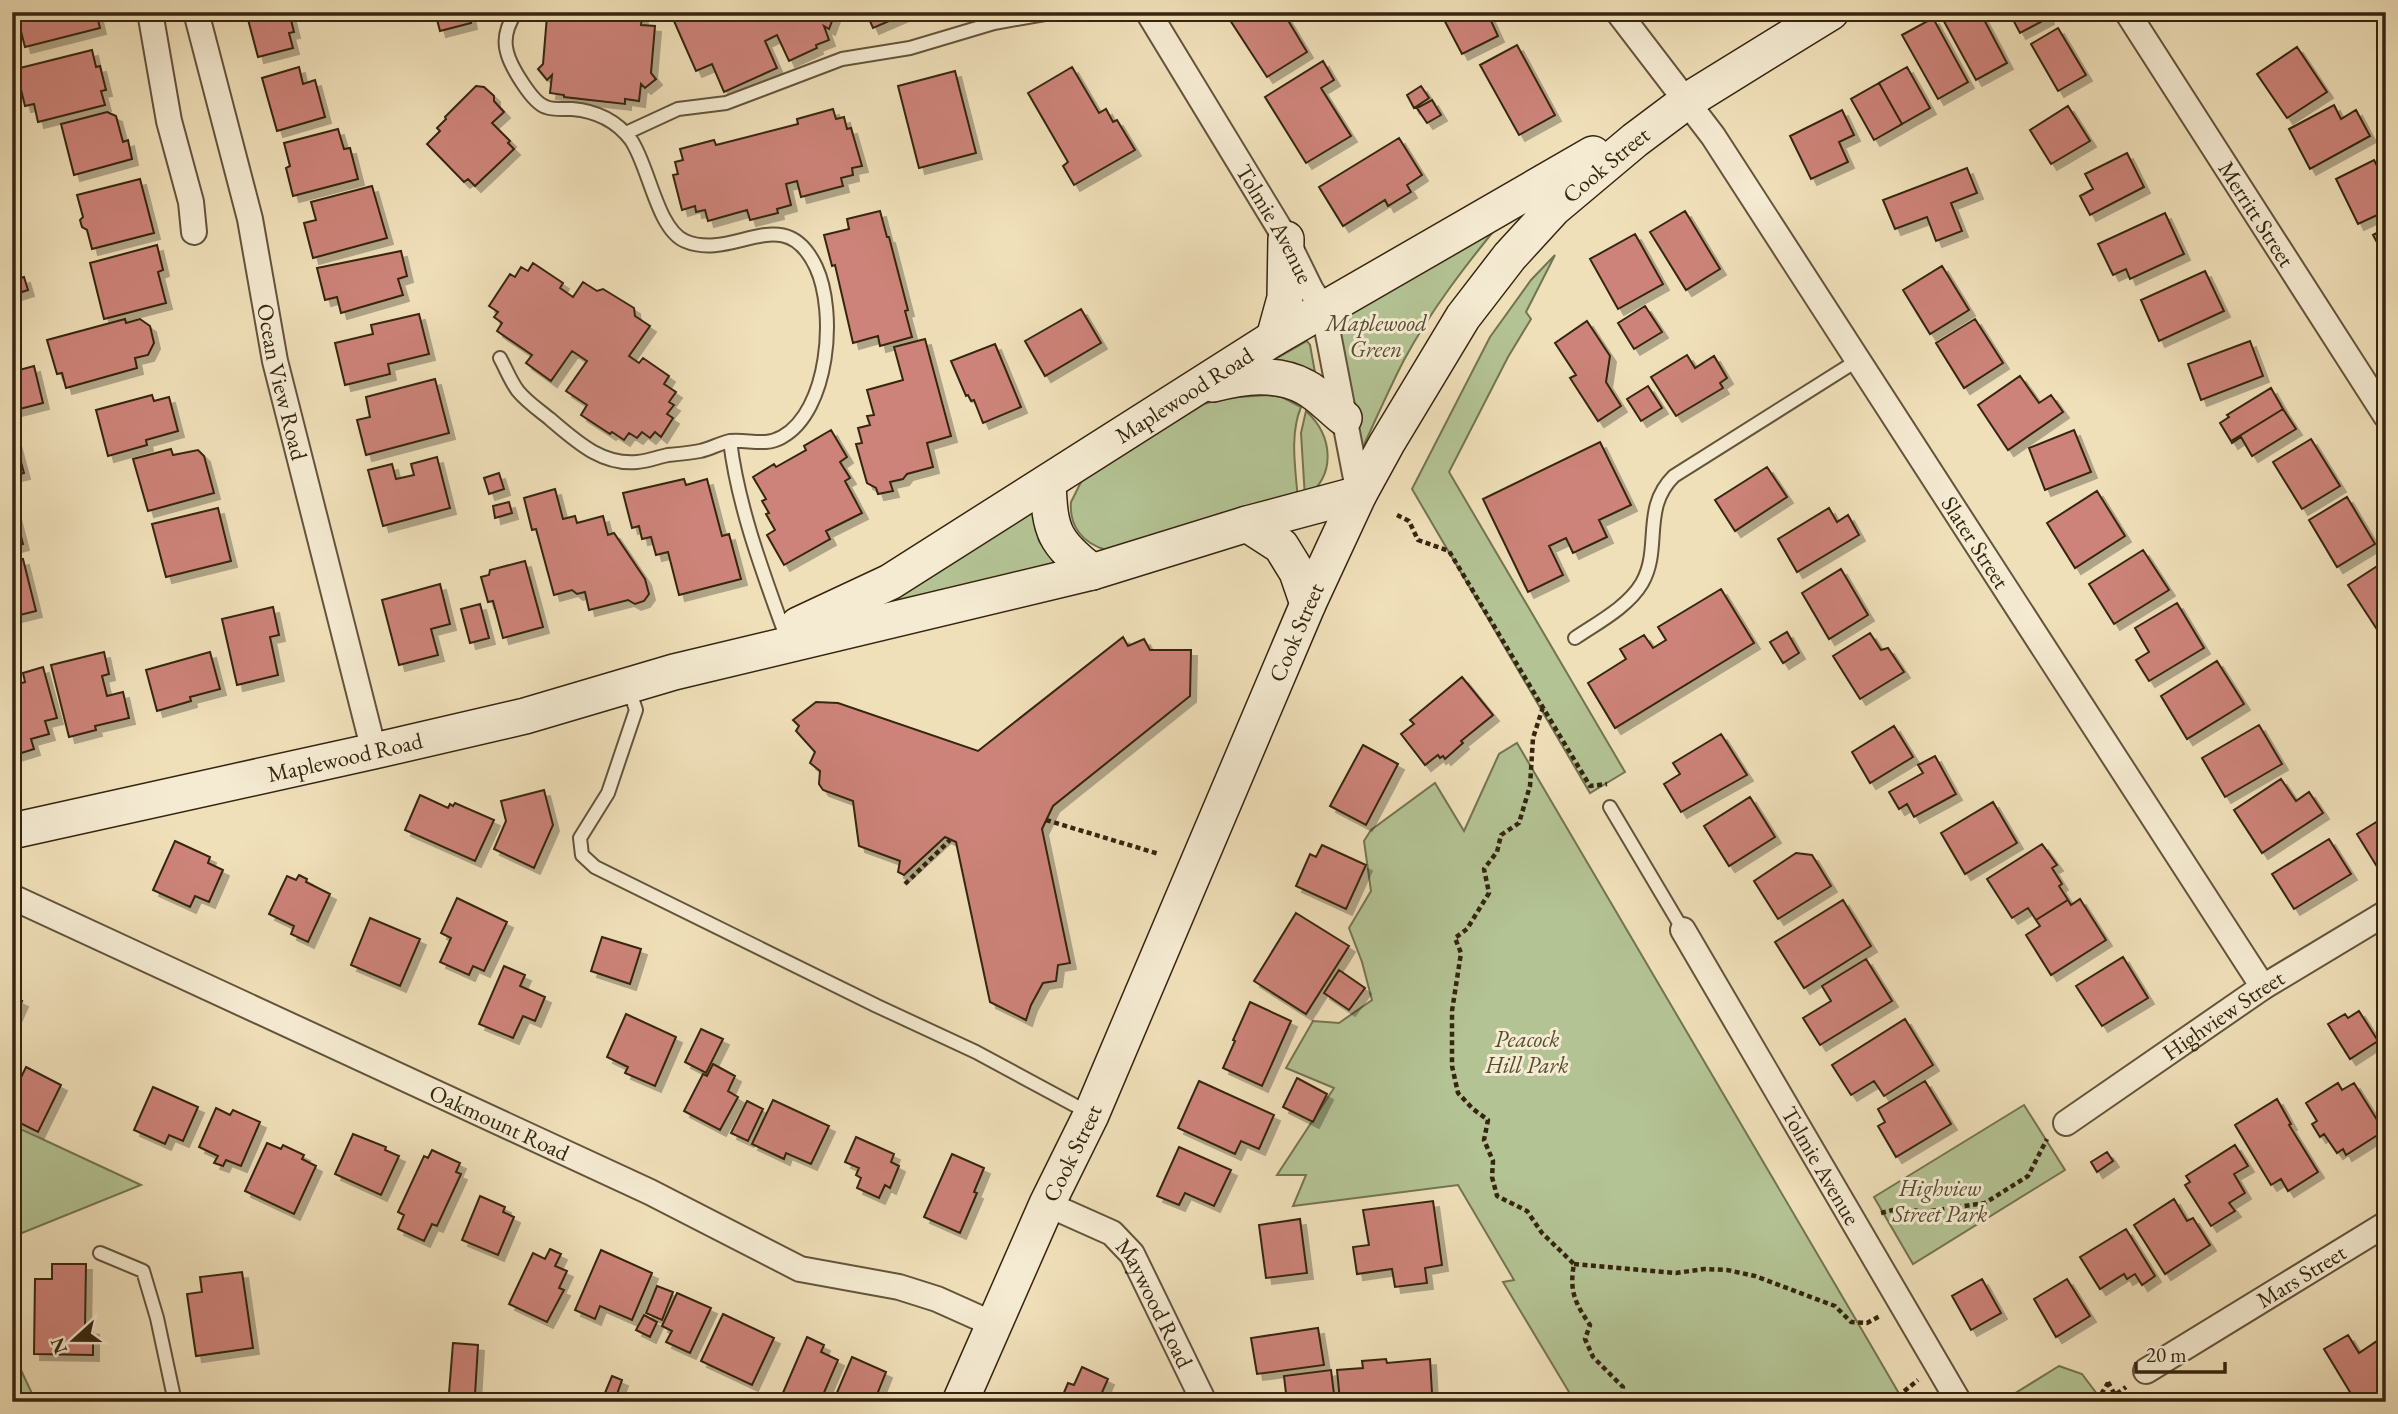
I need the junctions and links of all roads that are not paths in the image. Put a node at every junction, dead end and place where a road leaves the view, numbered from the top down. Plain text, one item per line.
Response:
1 (150, 12) edge
2 (196, 12) edge
3 (516, 12) edge
4 (1056, 12) edge
5 (1148, 12) edge
6 (1618, 12) edge
7 (1831, 12) edge
8 (2127, 12) edge
9 (1687, 101) junction
10 (626, 133) junction
11 (194, 232) dead end
12 (1286, 239) junction
13 (1323, 308) junction
14 (1274, 338) junction
15 (500, 358) dead end
16 (1858, 359) junction
17 (1196, 388) junction
18 (2386, 416) edge
19 (1344, 418) junction
20 (730, 441) junction
21 (1048, 483) junction
22 (1359, 494) junction
23 (1247, 524) junction
24 (1092, 572) junction
25 (1308, 604) junction
26 (784, 631) junction
27 (1575, 638) dead end
28 (674, 672) junction
29 (628, 685) junction
30 (374, 751) junction
31 (1610, 807) road end
32 (12, 831) edge
33 (12, 897) edge
34 (2386, 913) edge
35 (1683, 930) joint
36 (2263, 987) junction
37 (1091, 1115) junction
38 (2066, 1123) road end
39 (1047, 1204) junction
40 (2386, 1224) edge
41 (100, 1253) dead end
42 (995, 1325) junction
43 (2146, 1371) dead end
44 (175, 1402) edge
45 (960, 1402) edge
46 (1204, 1402) edge
47 (1959, 1402) edge

1 - 11 street
2 - 30 street, Ocean View Road
3 - 10 lane
4 - 10 lane
5 - 12 street, Tolmie Avenue
6 - 9 street, Slater Street
7 - 9 street, Cook Street
8 - 18 street, Merritt Street
9 - 13 street, Maplewood Road
9 - 16 street, Slater Street
9 - 22 street, Cook Street
10 - 20 lane
12 - 13 street, Tolmie Avenue
12 - 14 street
13 - 14 street, Maplewood Road
13 - 19 street, Tolmie Avenue
14 - 17 street, Maplewood Road
15 - 20 lane
16 - 27 lane
16 - 36 street, Slater Street
17 - 19 street
17 - 21 street, Maplewood Road
19 - 22 street, Tolmie Avenue
20 - 26 lane
21 - 24 street
21 - 26 street, Maplewood Road
22 - 23 street, Maplewood Road
22 - 25 street, Cook Street
23 - 24 street, Maplewood Road
23 - 25 street
24 - 28 street, Maplewood Road
25 - 37 street, Cook Street
26 - 28 street, Maplewood Road
28 - 29 street, Maplewood Road
29 - 30 street, Maplewood Road
29 - 37 lane
30 - 32 street, Maplewood Road
31 - 35 lane
33 - 42 street, Oakmount Road
34 - 36 street, Highview Street
35 - 47 street, Tolmie Avenue
36 - 38 street, Highview Street
37 - 39 street, Cook Street
39 - 42 street, Cook Street
39 - 46 street, Maywood Road
40 - 43 street, Mars Street
41 - 44 lane
42 - 45 street, Cook Street

